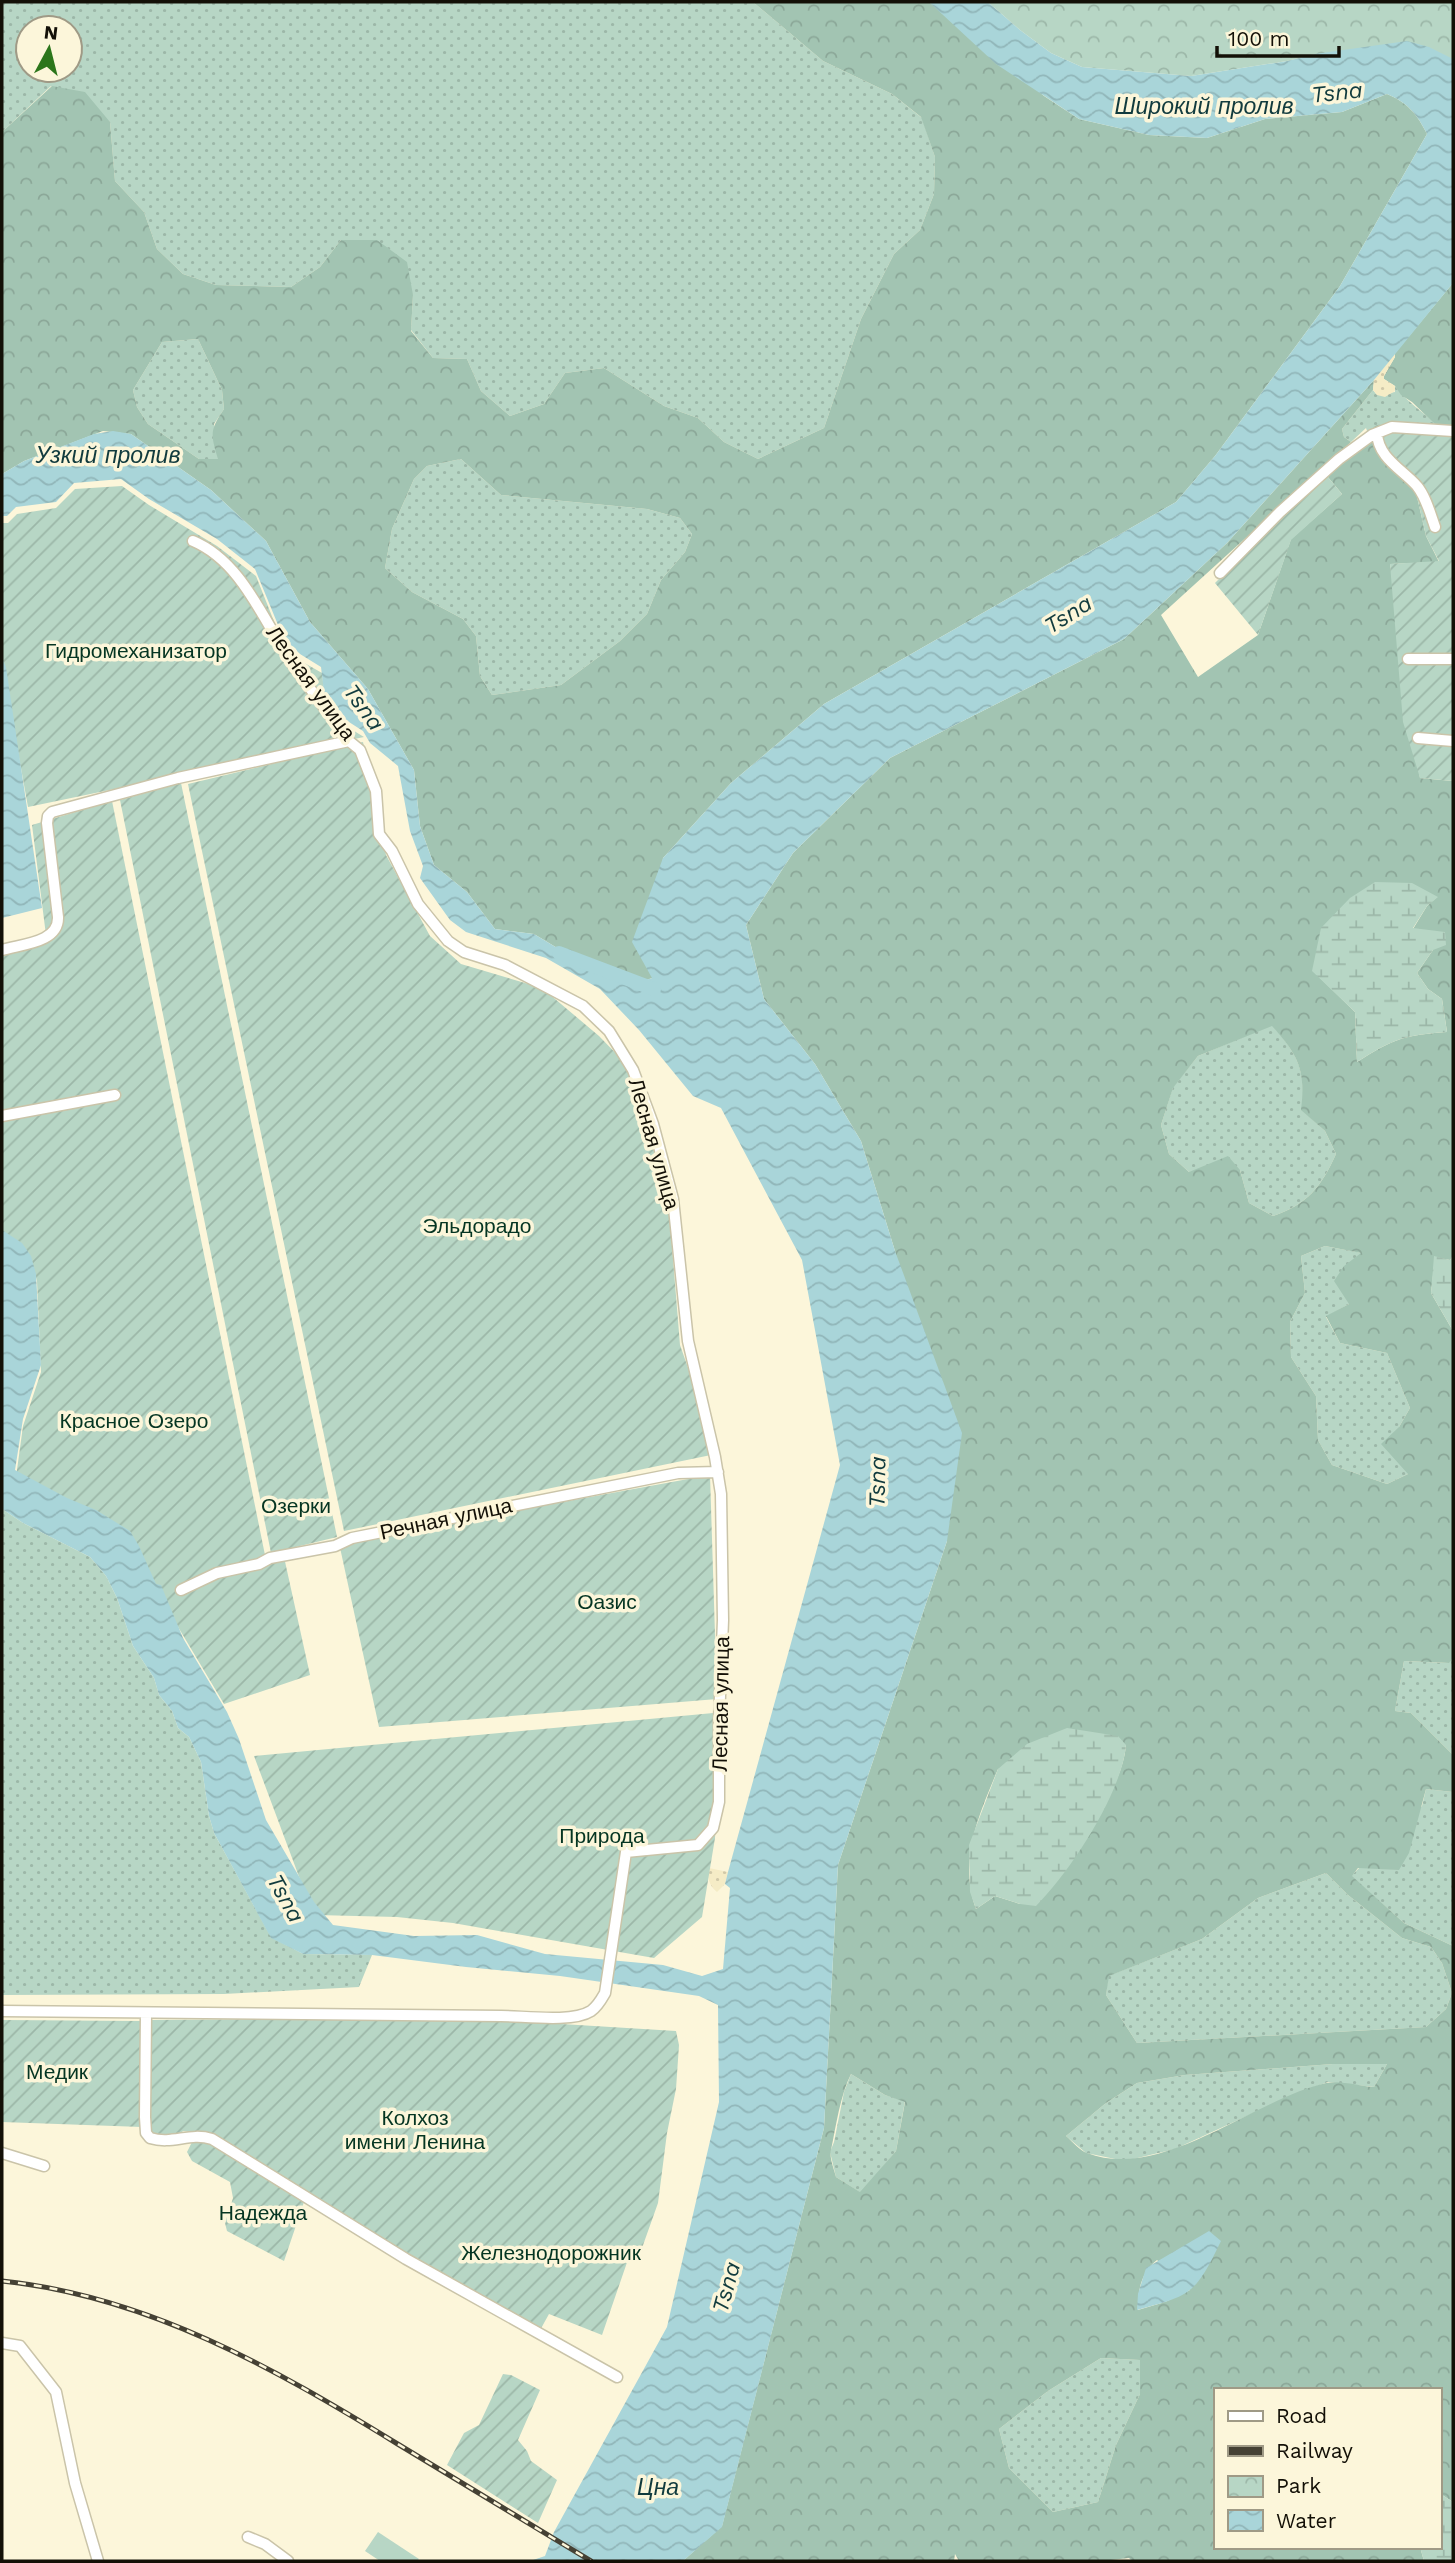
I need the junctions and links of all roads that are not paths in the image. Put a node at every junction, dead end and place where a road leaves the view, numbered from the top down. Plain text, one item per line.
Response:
1 (1453, 431) edge
2 (1377, 433) junction
3 (1435, 527) dead end
4 (193, 541) dead end
5 (1220, 573) dead end
6 (1408, 659) dead end
7 (1453, 659) edge
8 (1418, 738) dead end
9 (349, 741) junction
10 (1453, 741) edge
11 (2, 950) edge
12 (114, 1095) dead end
13 (2, 1116) edge
14 (718, 1472) junction
15 (181, 1590) dead end
16 (2, 2011) edge
17 (146, 2014) junction
18 (2, 2153) edge
19 (44, 2166) dead end
20 (2, 2343) edge
21 (617, 2377) dead end
22 (248, 2537) dead end
23 (97, 2561) edge
24 (288, 2561) edge

1 - 2 street
2 - 3 street
2 - 5 street
4 - 9 street, Лесная улица
6 - 7 street
8 - 10 street
9 - 11 street
9 - 14 street, Лесная улица
12 - 13 street
14 - 15 street, Речная улица
14 - 17 street, Лесная улица
16 - 17 street
17 - 21 street
18 - 19 street
20 - 23 street
22 - 24 street

